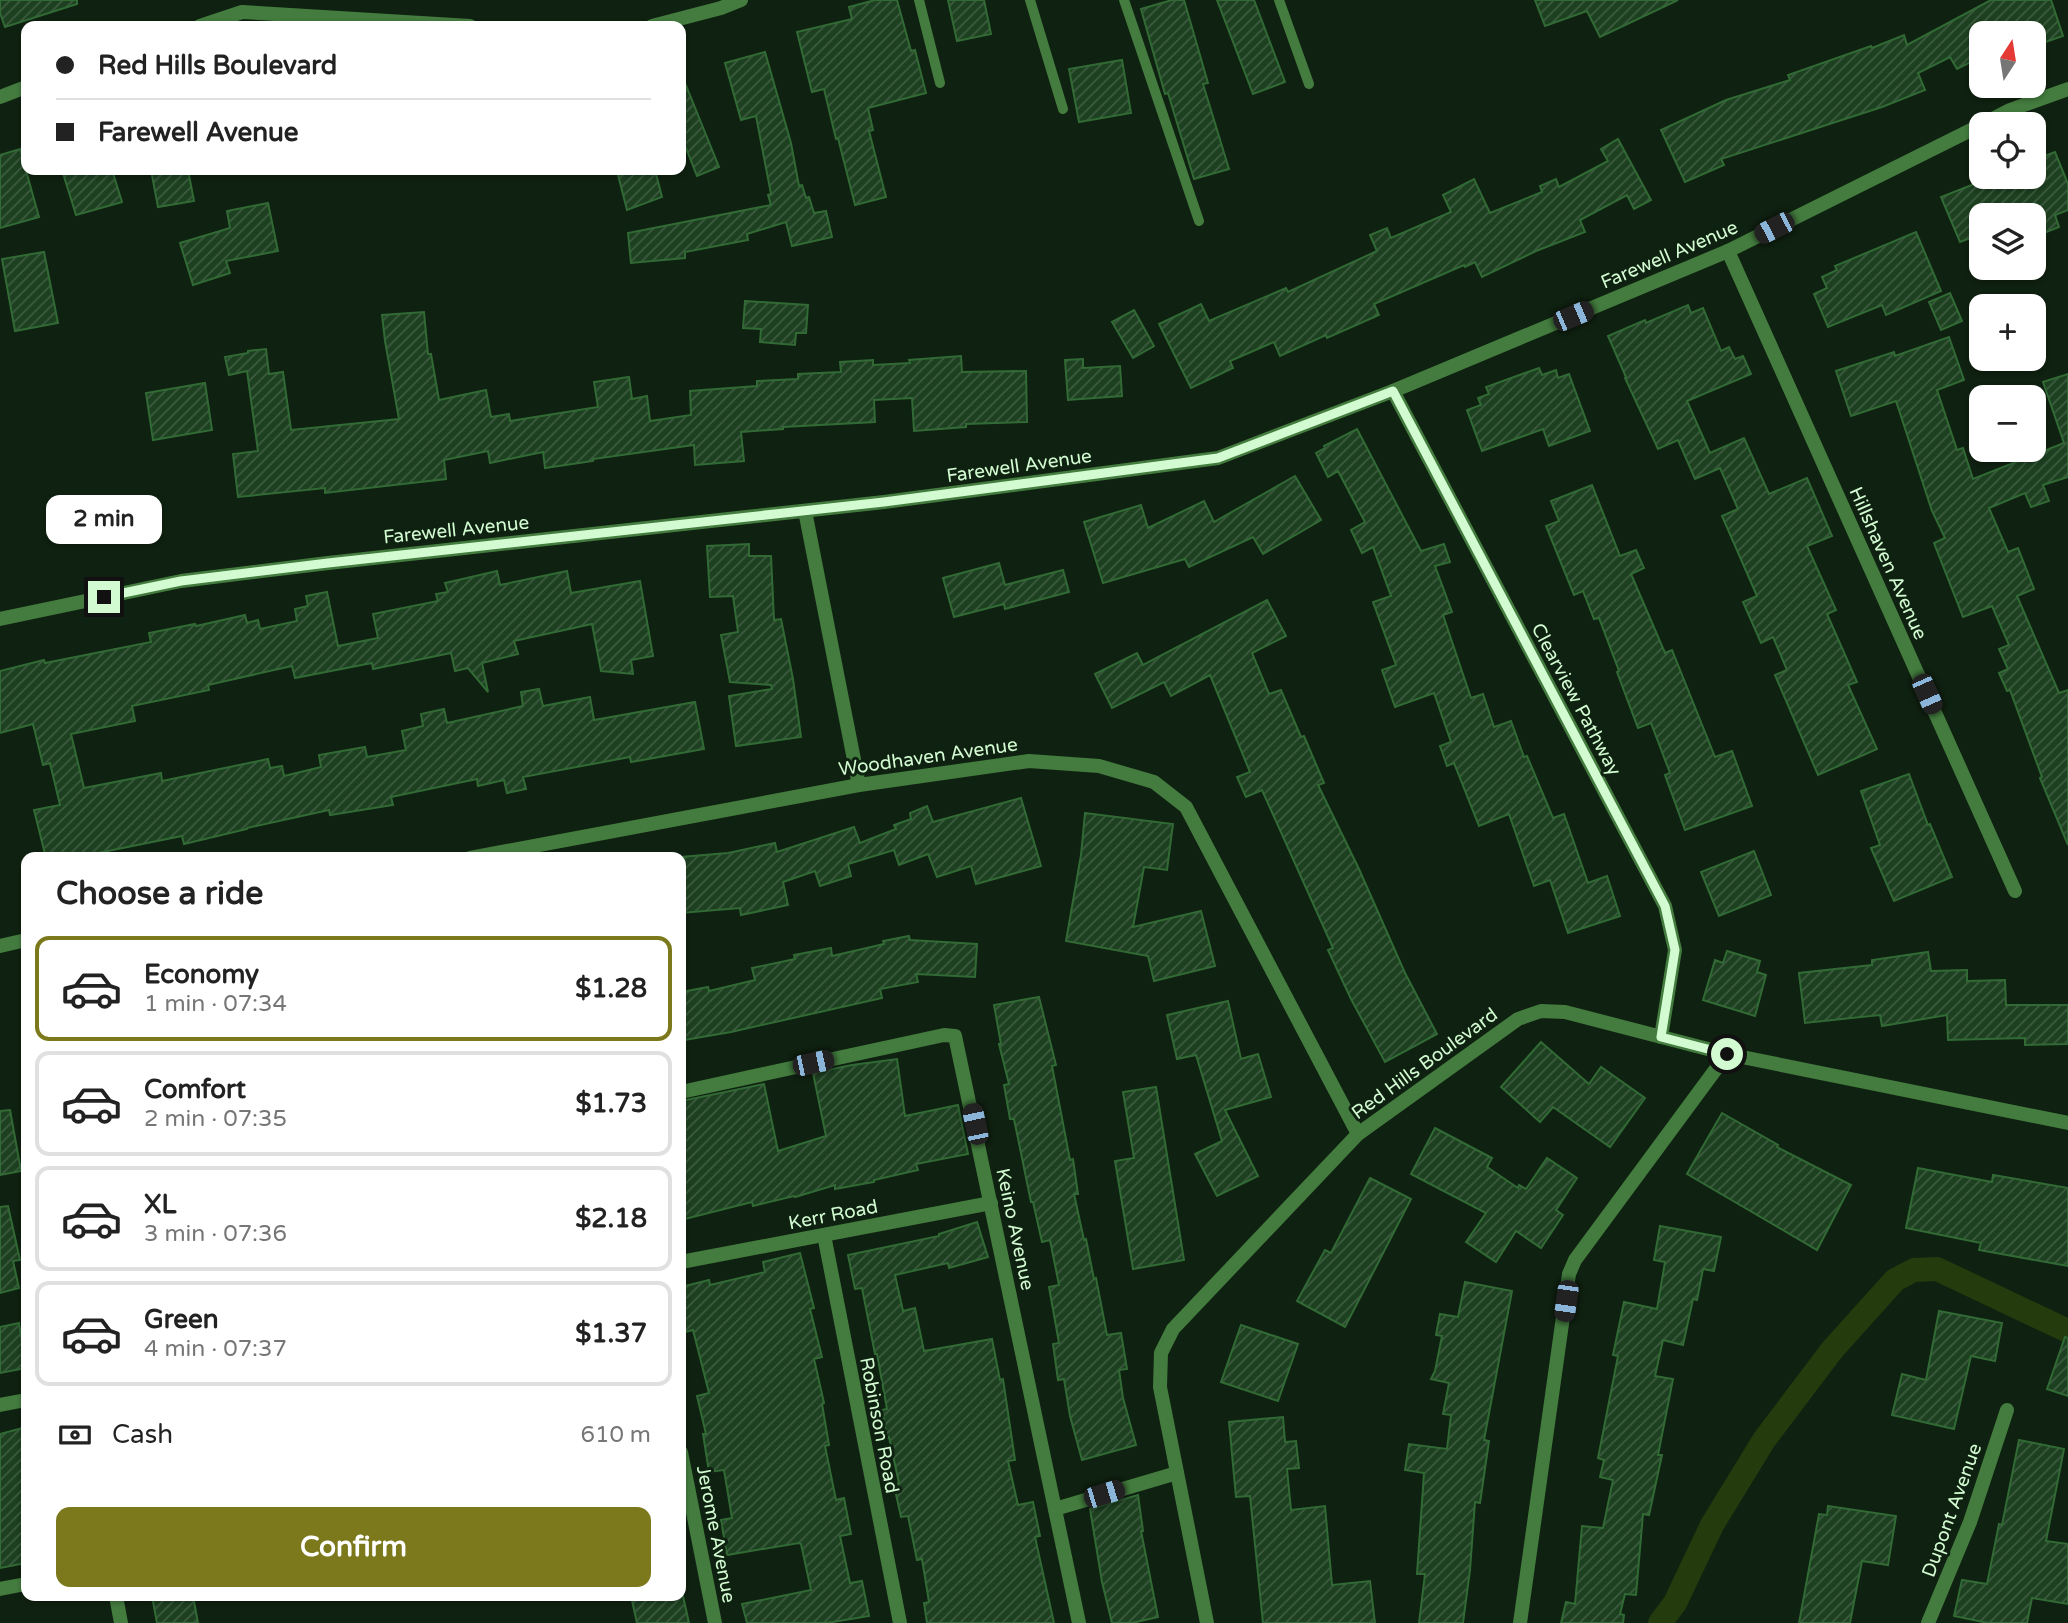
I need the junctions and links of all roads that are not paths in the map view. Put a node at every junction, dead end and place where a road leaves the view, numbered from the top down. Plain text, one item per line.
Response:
1 (741, 0) edge
2 (919, 0) edge
3 (1030, 0) edge
4 (1124, 0) edge
5 (1279, 0) edge
6 (240, 6) edge
7 (210, 21) edge
8 (412, 21) edge
9 (671, 21) edge
10 (940, 83) dead end
11 (1309, 84) dead end
12 (2068, 89) edge
13 (21, 90) edge
14 (0, 97) edge
15 (1063, 109) dead end
16 (2006, 112) edge
17 (1969, 131) edge
18 (1199, 221) dead end
19 (1728, 251) junction
20 (1393, 391) junction
21 (805, 511) junction
22 (0, 619) edge
23 (859, 785) junction
24 (502, 852) edge
25 (2015, 891) dead end
26 (21, 943) edge
27 (0, 946) edge
28 (1661, 1037) junction
29 (1727, 1054) junction
30 (686, 1091) edge
31 (2068, 1123) edge
32 (1358, 1133) junction
33 (991, 1203) junction
34 (824, 1235) junction
35 (686, 1261) edge
36 (21, 1401) edge
37 (0, 1405) edge
38 (2007, 1410) dead end
39 (1177, 1473) junction
40 (686, 1492) edge
41 (1055, 1509) junction
42 (21, 1585) edge
43 (0, 1589) edge
44 (117, 1601) edge
45 (121, 1623) edge
46 (715, 1623) edge
47 (900, 1623) edge
48 (1079, 1623) edge
49 (1207, 1623) edge
50 (1520, 1623) edge
51 (1928, 1623) edge

1 - 9 street
2 - 10 lane
3 - 15 lane
4 - 18 lane
5 - 11 lane
6 - 7 street
6 - 8 street
12 - 16 street, Farewell Avenue
13 - 14 street
17 - 19 street, Farewell Avenue
19 - 20 street, Farewell Avenue
19 - 25 street, Hillshaven Avenue
20 - 21 street, Farewell Avenue
20 - 28 street, Clearview Pathway
21 - 22 street, Farewell Avenue
21 - 23 street
23 - 24 street, Woodhaven Avenue
23 - 32 street, Woodhaven Avenue
26 - 27 street
28 - 29 street, Red Hills Boulevard
28 - 32 street, Red Hills Boulevard
29 - 31 street, Red Hills Boulevard
29 - 50 street
30 - 33 street, Keino Avenue
32 - 39 street, Red Hills Boulevard
33 - 34 street, Kerr Road
33 - 41 street, Keino Avenue
34 - 35 street, Kerr Road
34 - 47 street, Robinson Road
36 - 37 street
38 - 51 street, Dupont Avenue
39 - 41 street
39 - 49 street, Red Hills Boulevard
40 - 46 street, Jerome Avenue
41 - 48 street, Keino Avenue
42 - 43 street
44 - 45 street

